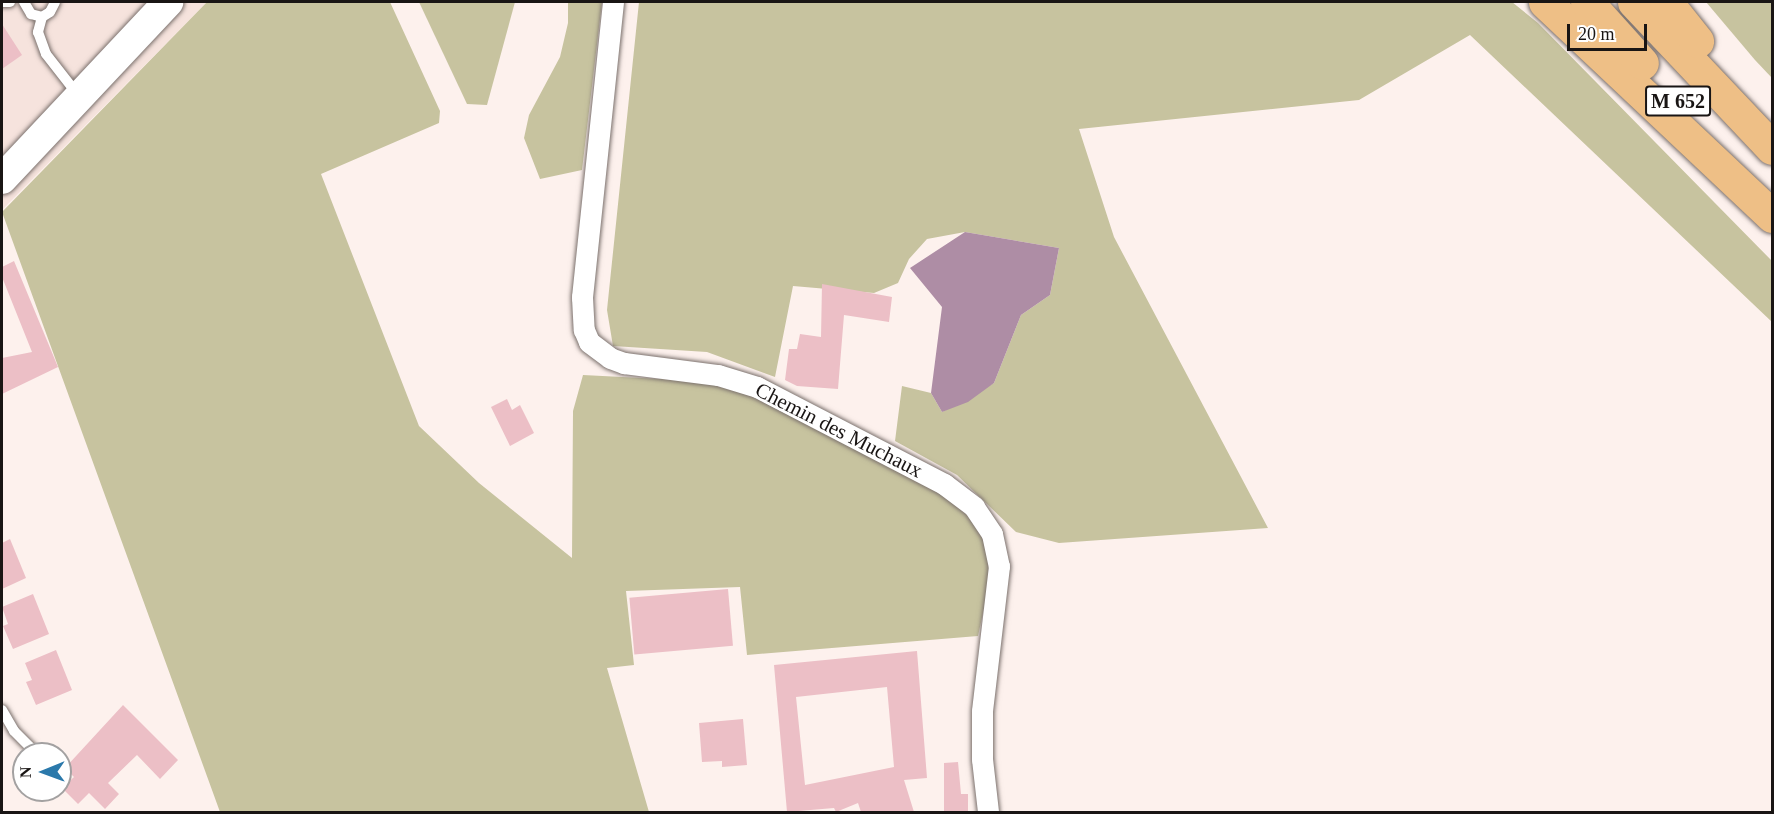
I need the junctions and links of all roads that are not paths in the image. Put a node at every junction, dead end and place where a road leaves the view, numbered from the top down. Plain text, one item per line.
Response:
1 (10, 2) edge
2 (24, 2) edge
3 (55, 2) edge
4 (168, 2) edge
5 (613, 2) edge
6 (1545, 2) edge
7 (1587, 2) edge
8 (1634, 2) edge
9 (1666, 2) edge
10 (2, 3) edge
11 (42, 16) junction
12 (78, 95) junction
13 (1745, 119) junction
14 (1773, 148) edge
15 (2, 178) edge
16 (1773, 199) edge
17 (1773, 216) edge
18 (2, 710) edge
19 (25, 742) edge
20 (988, 813) edge

1 - 10 lane
2 - 11 lane
3 - 11 lane
4 - 12 main road
5 - 20 street, Chemin des Muchaux
6 - 17 highway
7 - 16 highway, M 652
8 - 13 highway, M 652
9 - 13 highway
11 - 12 lane
12 - 15 main road
13 - 14 highway, M 652
18 - 19 lane

